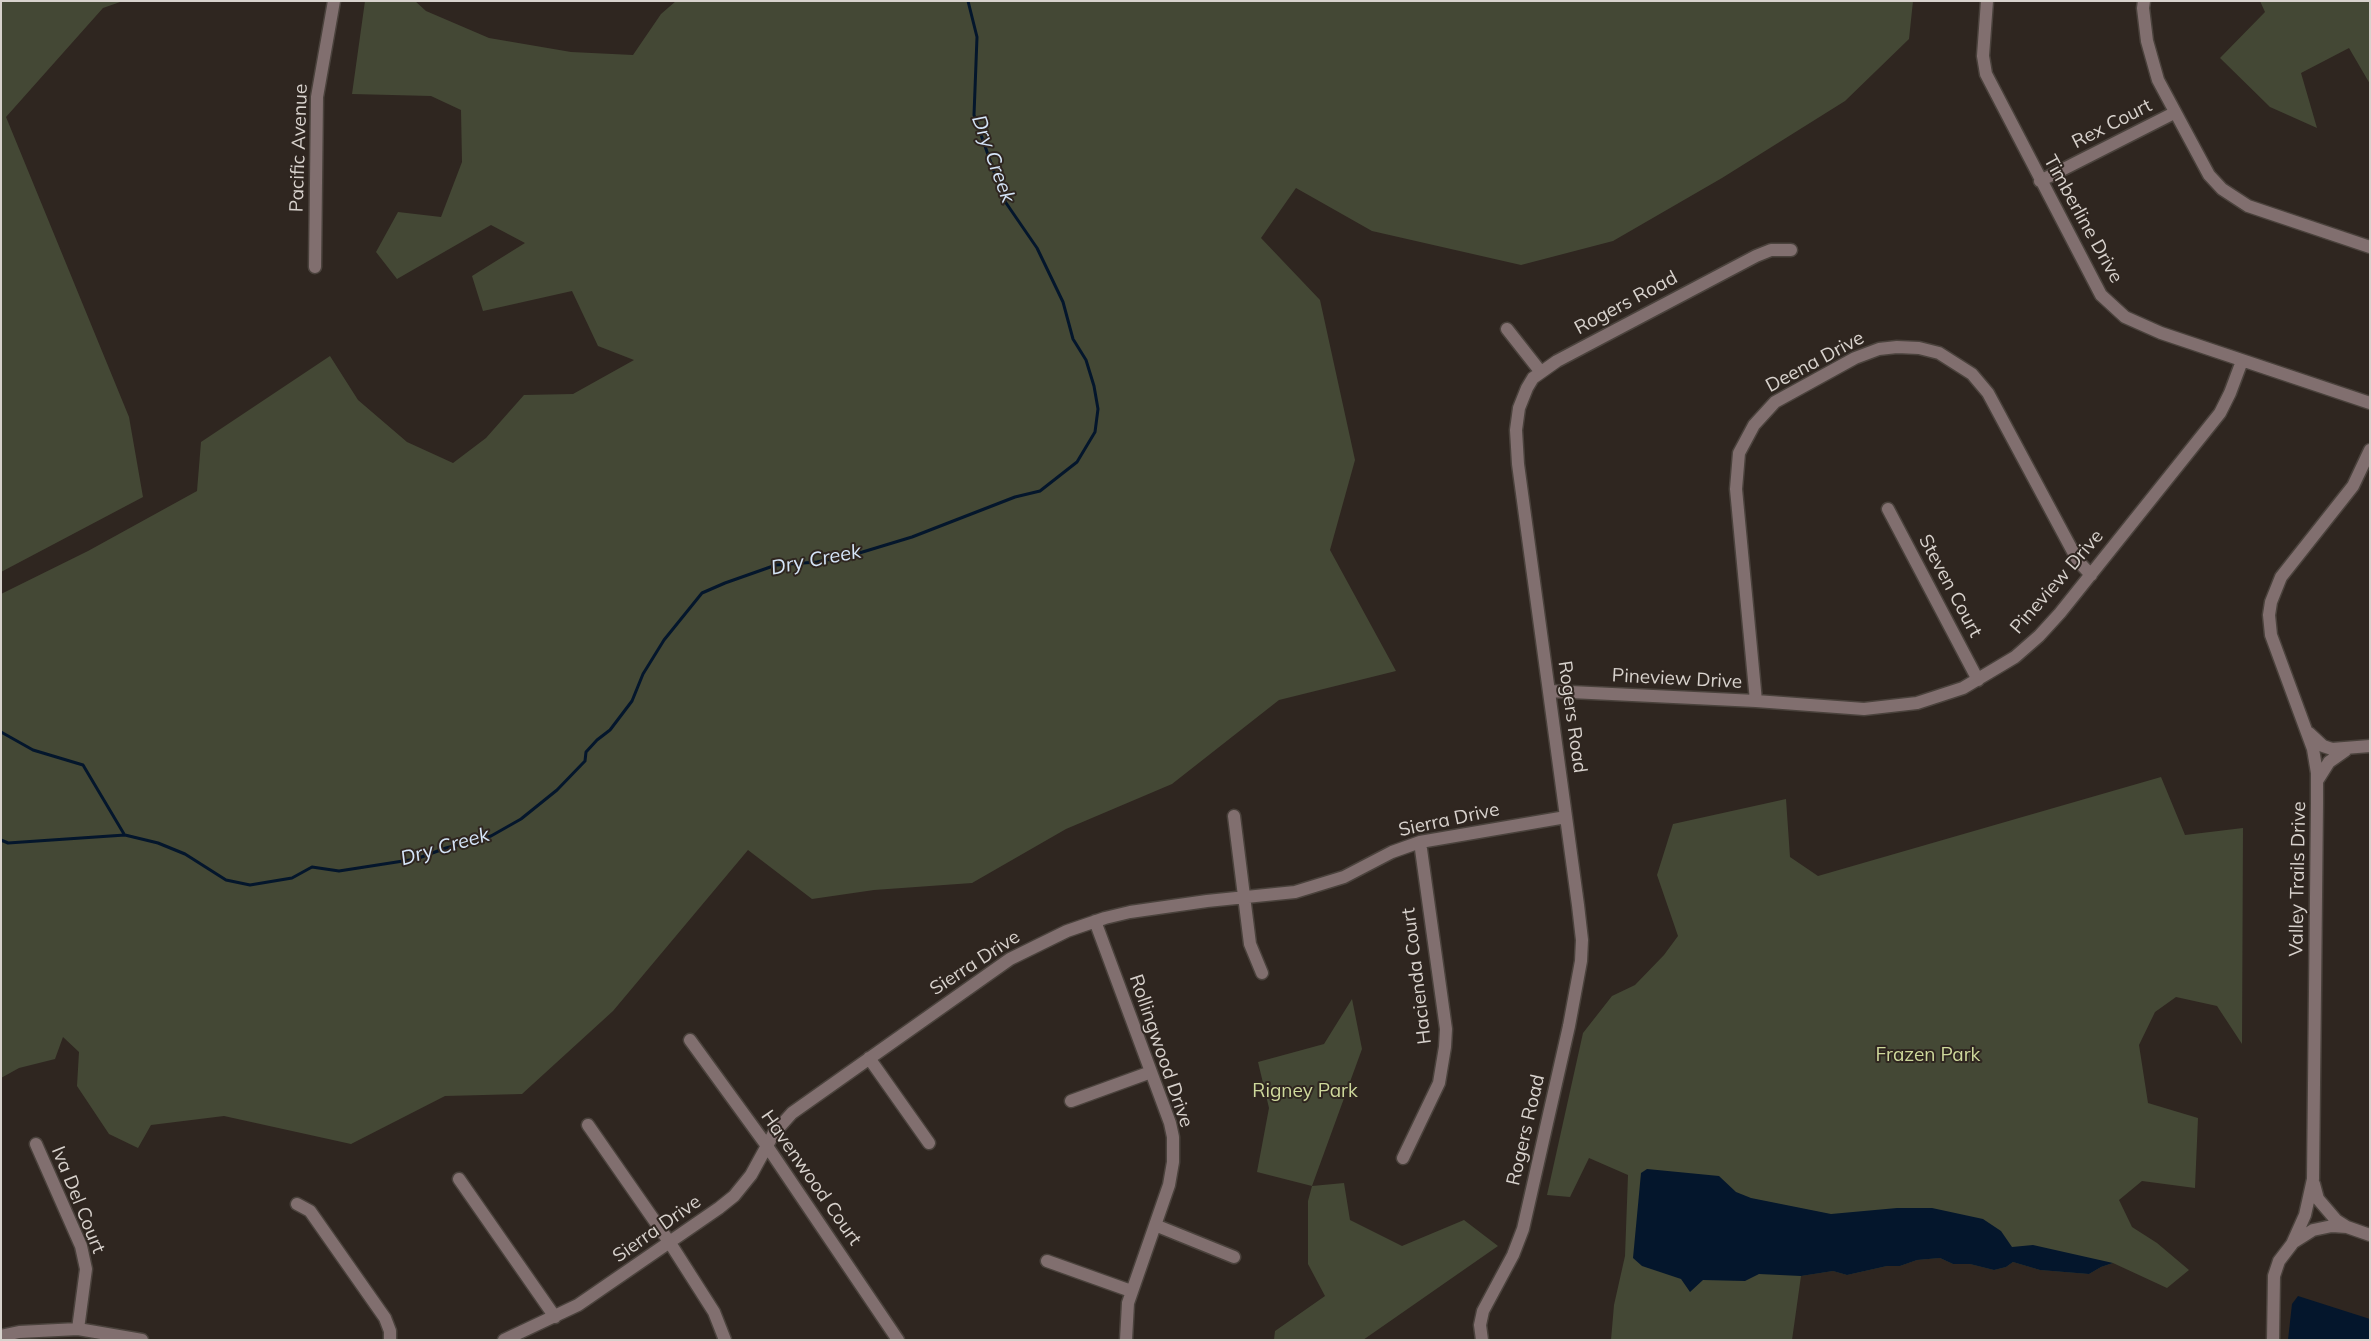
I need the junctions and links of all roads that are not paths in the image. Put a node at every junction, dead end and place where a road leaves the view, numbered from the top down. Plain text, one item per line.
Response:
1 (334, 1) edge
2 (1986, 1) edge
3 (2144, 1) edge
4 (2174, 113) junction
5 (2040, 181) junction
6 (2370, 247) edge
7 (1791, 250) dead end
8 (315, 267) dead end
9 (1507, 329) dead end
10 (2242, 361) junction
11 (1540, 371) junction
12 (2370, 403) edge
13 (2370, 450) edge
14 (1888, 509) dead end
15 (2091, 575) junction
16 (1978, 680) junction
17 (1550, 691) junction
18 (1756, 701) junction
19 (2309, 733) junction
20 (2370, 746) edge
21 (2346, 750) junction
22 (2317, 781) junction
23 (1234, 816) dead end
24 (1566, 817) junction
25 (1420, 842) junction
26 (1243, 897) junction
27 (1095, 921) junction
28 (1262, 973) dead end
29 (690, 1040) dead end
30 (869, 1058) junction
31 (1151, 1072) junction
32 (1071, 1101) dead end
33 (588, 1125) dead end
34 (929, 1143) dead end
35 (36, 1144) dead end
36 (767, 1146) junction
37 (1403, 1158) dead end
38 (459, 1179) dead end
39 (2313, 1179) junction
40 (297, 1204) dead end
41 (1155, 1225) junction
42 (2347, 1227) junction
43 (2370, 1236) edge
44 (670, 1242) junction
45 (2292, 1244) junction
46 (1234, 1256) dead end
47 (1047, 1261) dead end
48 (1132, 1291) junction
49 (555, 1317) junction
50 (78, 1329) junction
51 (1, 1336) edge
52 (142, 1340) edge
53 (390, 1340) edge
54 (504, 1340) edge
55 (725, 1340) edge
56 (898, 1340) edge
57 (1126, 1340) edge
58 (1482, 1340) edge
59 (2273, 1340) edge

1 - 8 street, Pacific Avenue
2 - 5 street, Timberline Drive
3 - 4 street
4 - 5 street, Rex Court
4 - 6 street
5 - 10 street, Timberline Drive
7 - 11 street, Rogers Road
9 - 11 street
10 - 12 street, Timberline Drive
10 - 15 street, Pineview Drive
11 - 17 street, Rogers Road
13 - 19 street, Valley Trails Drive
14 - 16 street, Steven Court
15 - 16 street, Pineview Drive
15 - 18 street, Deena Drive
16 - 18 street, Pineview Drive
17 - 18 street, Pineview Drive
17 - 24 street, Rogers Road
19 - 21 street
19 - 22 street, Valley Trails Drive
20 - 21 street
21 - 22 street
22 - 39 street, Valley Trails Drive
23 - 26 street
24 - 25 street, Sierra Drive
24 - 58 street, Rogers Road
25 - 26 street, Sierra Drive
25 - 37 street, Hacienda Court
26 - 27 street, Sierra Drive
26 - 28 street
27 - 30 street, Sierra Drive
27 - 31 street, Rollingwood Drive
29 - 36 street, Havenwood Court
30 - 34 street
30 - 36 street, Sierra Drive
31 - 32 street
31 - 41 street, Rollingwood Drive
33 - 44 street
35 - 50 street, Iva Del Court
36 - 44 street, Sierra Drive
36 - 56 street, Havenwood Court
38 - 49 street
39 - 42 street
39 - 45 street, Valley Trails Drive
40 - 53 street
41 - 46 street
41 - 48 street, Rollingwood Drive
42 - 43 street
42 - 45 street
44 - 49 street, Sierra Drive
44 - 55 street
45 - 59 street, Valley Trails Drive
47 - 48 street
48 - 57 street, Rollingwood Drive
49 - 54 street, Sierra Drive
50 - 51 street
50 - 52 street

